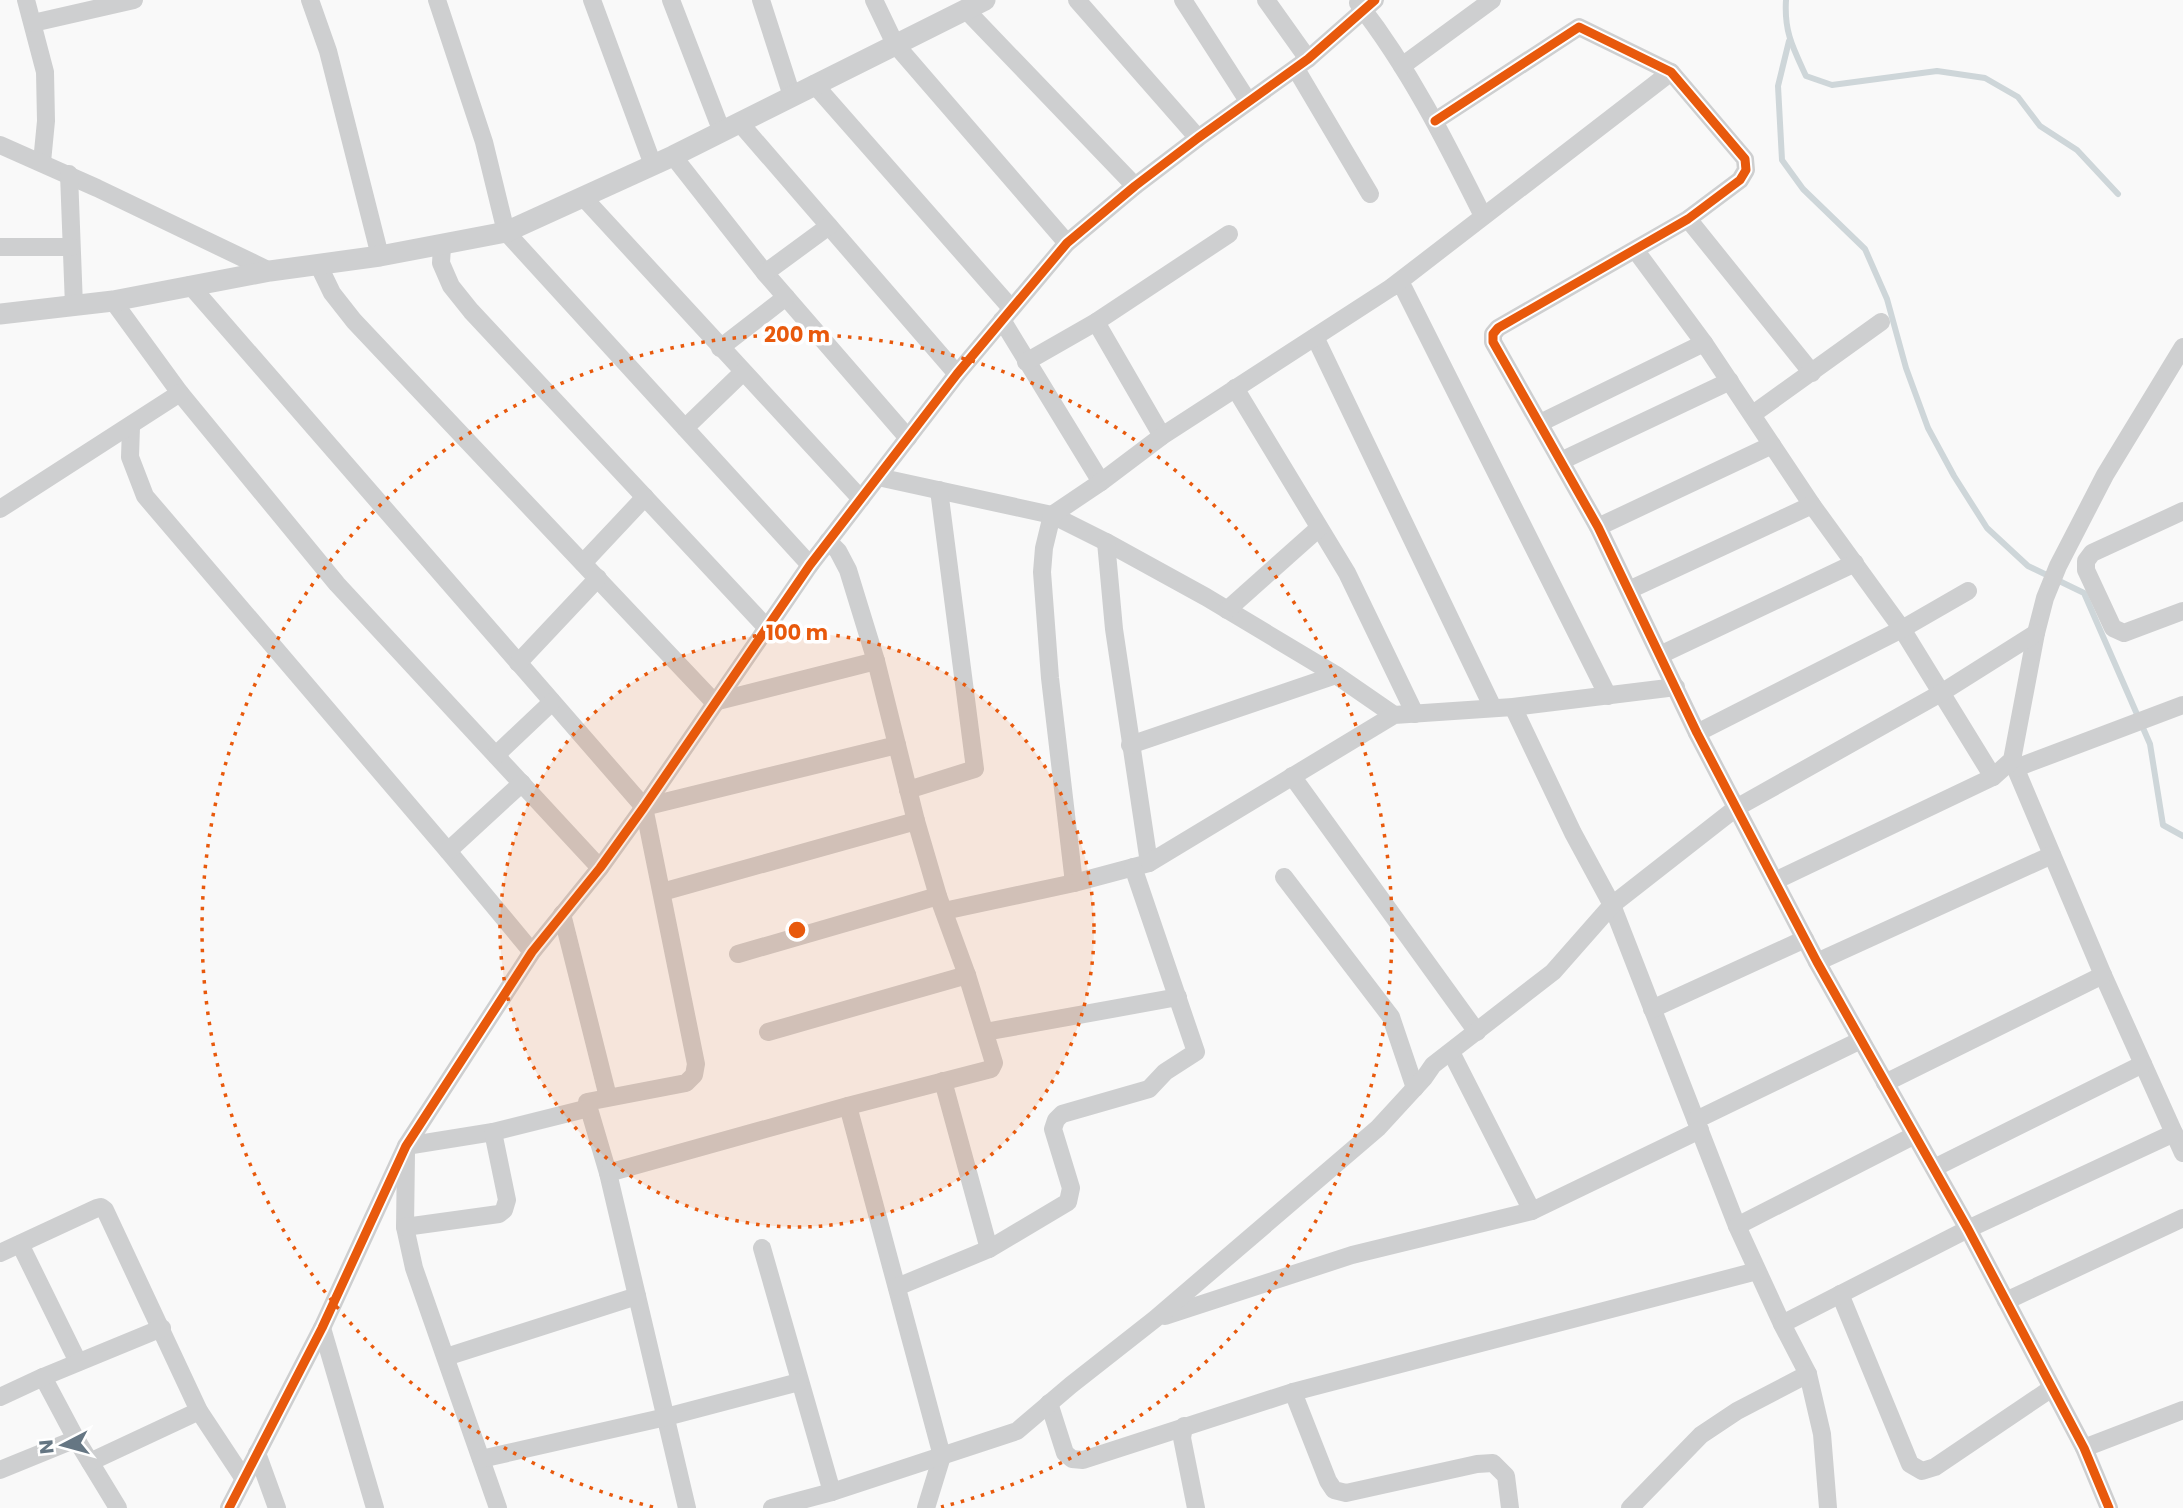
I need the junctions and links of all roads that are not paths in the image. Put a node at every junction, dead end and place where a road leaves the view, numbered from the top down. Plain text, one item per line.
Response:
1 (26, 0) edge
2 (134, 0) edge
3 (310, 0) edge
4 (437, 0) edge
5 (592, 0) edge
6 (671, 0) edge
7 (761, 0) edge
8 (874, 0) edge
9 (1077, 0) edge
10 (1183, 0) edge
11 (1266, 0) edge
12 (1492, 0) edge
13 (1364, 3) edge
14 (976, 5) edge
15 (33, 23) junction
16 (895, 44) junction
17 (1302, 64) junction
18 (1402, 66) junction
19 (1671, 72) junction
20 (814, 85) junction
21 (792, 96) junction
22 (1248, 101) junction
23 (1435, 121) junction
24 (730, 127) junction
25 (1198, 138) junction
26 (0, 145) edge
27 (673, 156) junction
28 (42, 162) junction
29 (653, 165) junction
30 (69, 174) junction
31 (1135, 186) junction
32 (1370, 194) dead end
33 (583, 197) junction
34 (1483, 216) junction
35 (1688, 219) junction
36 (829, 226) junction
37 (506, 232) junction
38 (1229, 234) dead end
39 (1067, 243) junction
40 (442, 246) junction
41 (0, 247) edge
42 (71, 247) junction
43 (1636, 251) junction
44 (380, 256) junction
45 (318, 264) junction
46 (270, 271) junction
47 (765, 272) junction
48 (190, 285) junction
49 (1392, 287) junction
50 (786, 297) junction
51 (113, 302) junction
52 (74, 306) junction
53 (0, 314) edge
54 (1006, 314) junction
55 (1096, 322) junction
56 (1881, 322) dead end
57 (1315, 337) junction
58 (1704, 343) junction
59 (2183, 347) edge
60 (720, 348) junction
61 (1026, 362) junction
62 (743, 372) junction
63 (1812, 373) junction
64 (957, 374) junction
65 (1730, 382) junction
66 (1235, 388) junction
67 (180, 393) junction
68 (1753, 414) junction
69 (1540, 422) junction
70 (131, 427) junction
71 (685, 428) junction
72 (1162, 436) junction
73 (908, 438) junction
74 (1772, 445) junction
75 (1562, 461) junction
76 (878, 477) junction
77 (1101, 482) junction
78 (939, 490) junction
79 (645, 497) junction
80 (861, 499) junction
81 (1812, 505) junction
82 (0, 509) edge
83 (2183, 512) edge
84 (1052, 515) junction
85 (1598, 527) junction
86 (1320, 528) junction
87 (828, 541) junction
88 (1106, 542) junction
89 (583, 563) junction
90 (1855, 563) junction
91 (810, 565) junction
92 (598, 578) junction
93 (1629, 590) junction
94 (1968, 591) dead end
95 (1227, 610) junction
96 (2183, 611) edge
97 (767, 628) junction
98 (1902, 629) junction
99 (2036, 633) junction
100 (1660, 655) junction
101 (876, 661) junction
102 (518, 663) junction
103 (1336, 675) junction
104 (1676, 687) junction
105 (1941, 693) junction
106 (1608, 696) junction
107 (552, 702) junction
108 (714, 702) junction
109 (2183, 705) edge
110 (1513, 707) junction
111 (1493, 708) junction
112 (1415, 713) junction
113 (1394, 715) junction
114 (1696, 733) junction
115 (897, 745) junction
116 (1130, 746) junction
117 (496, 755) junction
118 (2014, 764) junction
119 (1292, 776) junction
120 (1993, 777) junction
121 (522, 783) junction
122 (908, 790) junction
123 (644, 807) junction
124 (1736, 808) junction
125 (916, 821) junction
126 (448, 851) junction
127 (2052, 855) junction
128 (1141, 865) junction
129 (600, 868) junction
130 (1284, 877) dead end
131 (1775, 881) junction
132 (1074, 883) junction
133 (662, 892) junction
134 (941, 904) junction
135 (1612, 905) junction
136 (562, 915) junction
137 (1805, 939) junction
138 (532, 952) junction
139 (738, 954) dead end
140 (1817, 962) junction
141 (967, 975) junction
142 (2103, 975) junction
143 (1178, 997) junction
144 (1652, 1009) junction
145 (768, 1032) dead end
146 (985, 1032) junction
147 (1477, 1032) junction
148 (1861, 1040) junction
149 (1451, 1052) junction
150 (2143, 1064) junction
151 (943, 1081) junction
152 (1885, 1083) junction
153 (1415, 1088) junction
154 (608, 1097) junction
155 (848, 1105) junction
156 (589, 1108) junction
157 (1698, 1125) junction
158 (493, 1132) junction
159 (2174, 1133) junction
160 (1915, 1135) junction
161 (406, 1146) junction
162 (2183, 1153) edge
163 (1934, 1168) junction
164 (608, 1173) junction
165 (1532, 1211) junction
166 (2183, 1218) edge
167 (1737, 1226) junction
168 (405, 1227) junction
169 (1968, 1229) junction
170 (20, 1244) junction
171 (762, 1248) dead end
172 (989, 1249) junction
173 (0, 1253) edge
174 (1757, 1271) junction
175 (897, 1287) junction
176 (1840, 1294) junction
177 (637, 1296) junction
178 (2006, 1301) junction
179 (1155, 1320) junction
180 (1782, 1324) junction
181 (162, 1328) junction
182 (322, 1328) junction
183 (446, 1357) junction
184 (78, 1362) junction
185 (1808, 1374) junction
186 (43, 1377) junction
187 (799, 1382) junction
188 (2052, 1388) junction
189 (1293, 1392) junction
190 (0, 1397) edge
191 (1049, 1404) junction
192 (2183, 1410) edge
193 (199, 1411) junction
194 (666, 1417) junction
195 (1184, 1426) junction
196 (76, 1439) junction
197 (2084, 1448) junction
198 (257, 1453) junction
199 (942, 1456) junction
200 (481, 1459) junction
201 (90, 1462) junction
202 (0, 1470) edge
203 (244, 1479) junction
204 (822, 1499) edge
205 (2107, 1507) edge
206 (118, 1508) edge
207 (229, 1508) edge
208 (277, 1508) edge
209 (376, 1508) edge
210 (498, 1508) edge
211 (687, 1508) edge
212 (772, 1508) edge
213 (926, 1508) edge
214 (1196, 1508) edge
215 (1510, 1508) edge
216 (1630, 1508) edge
217 (1828, 1508) edge

1 - 15 street
2 - 15 street
3 - 44 street
4 - 37 street
5 - 29 street
6 - 24 street
7 - 21 street
8 - 16 street
9 - 25 street
10 - 22 street
11 - 17 street
12 - 18 street
13 - 17 street
13 - 18 street
14 - 16 street
14 - 31 street
15 - 28 street
16 - 20 street
16 - 39 street
17 - 22 street
17 - 32 street
18 - 23 street
19 - 23 street
19 - 34 street
19 - 35 street
20 - 21 street
20 - 54 street
21 - 24 street
22 - 25 street
23 - 34 street
24 - 27 street
24 - 36 street
25 - 31 street
26 - 28 street
27 - 29 street
27 - 47 street
28 - 30 street
29 - 33 street
30 - 42 street
30 - 46 street
31 - 39 street
33 - 37 street
33 - 60 street
34 - 49 street
35 - 43 street
35 - 63 street
36 - 47 street
36 - 64 street
37 - 40 street
37 - 71 street
38 - 55 street
39 - 54 street
40 - 44 street
40 - 79 street
41 - 42 street
42 - 52 street
43 - 58 street
43 - 69 street
44 - 45 street
45 - 46 street
45 - 89 street
46 - 48 street
47 - 50 street
48 - 51 street
48 - 102 street
49 - 57 street
49 - 106 street
50 - 60 street
50 - 73 street
51 - 52 street
51 - 67 street
52 - 53 street
54 - 61 street
54 - 64 street
55 - 61 street
55 - 72 street
56 - 63 street
57 - 66 street
57 - 111 street
58 - 65 street
58 - 69 street
59 - 99 street
60 - 62 street
61 - 77 street
62 - 71 street
62 - 80 street
63 - 68 street
64 - 73 street
65 - 68 street
65 - 75 street
66 - 72 street
66 - 86 street
67 - 70 street
67 - 117 street
68 - 74 street
69 - 75 street
70 - 82 street
70 - 126 street
71 - 91 street
72 - 77 street
73 - 76 street
74 - 81 street
74 - 85 street
75 - 85 street
76 - 78 street
76 - 80 street
77 - 84 street
78 - 84 street
78 - 122 street
79 - 89 street
79 - 97 street
80 - 87 street
81 - 90 street
81 - 93 street
83 - 96 street
84 - 88 street
84 - 132 street
85 - 93 street
86 - 95 street
86 - 112 street
87 - 91 street
87 - 101 street
88 - 95 street
88 - 116 street
89 - 92 street
90 - 98 street
90 - 100 street
91 - 97 street
92 - 102 street
92 - 108 street
93 - 100 street
94 - 98 street
95 - 103 street
97 - 108 street
98 - 105 street
98 - 114 street
99 - 105 street
99 - 118 street
100 - 104 street
101 - 108 street
101 - 115 street
102 - 107 street
103 - 113 street
103 - 116 street
104 - 106 street
104 - 114 street
105 - 120 street
105 - 124 street
106 - 110 street
107 - 117 street
107 - 123 street
108 - 123 street
109 - 118 street
110 - 111 street
110 - 135 street
111 - 112 street
112 - 113 street
113 - 119 street
114 - 124 street
115 - 122 street
115 - 123 street
116 - 128 street
117 - 121 street
118 - 120 street
118 - 127 street
119 - 128 street
119 - 147 street
120 - 131 street
121 - 126 street
121 - 129 street
122 - 125 street
123 - 129 street
123 - 133 street
124 - 131 street
124 - 135 street
125 - 133 street
125 - 134 street
126 - 138 street
127 - 140 street
127 - 142 street
128 - 132 street
128 - 143 street
129 - 136 street
130 - 153 street
131 - 137 street
132 - 134 street
133 - 154 street
134 - 139 street
134 - 141 street
135 - 144 street
135 - 147 street
136 - 138 street
136 - 154 street
137 - 140 street
137 - 144 street
138 - 161 street
140 - 148 street
141 - 145 street
141 - 146 street
142 - 150 street
142 - 152 street
143 - 146 street
143 - 172 street
144 - 157 street
146 - 151 street
147 - 149 street
148 - 152 street
148 - 157 street
149 - 153 street
149 - 165 street
150 - 159 street
150 - 163 street
151 - 155 street
151 - 172 street
152 - 160 street
153 - 179 street
154 - 156 street
155 - 164 street
155 - 175 street
156 - 158 street
156 - 164 street
157 - 165 street
157 - 167 street
158 - 161 street
158 - 168 street
159 - 162 street
159 - 169 street
160 - 163 street
160 - 167 street
161 - 168 street
161 - 182 street
163 - 169 street
164 - 177 street
165 - 179 street
166 - 178 street
167 - 174 street
168 - 183 street
169 - 176 street
169 - 178 street
170 - 173 street
170 - 181 street
170 - 184 street
171 - 187 street
172 - 175 street
174 - 180 street
174 - 189 street
175 - 199 street
176 - 180 street
176 - 188 street
177 - 183 street
177 - 194 street
178 - 188 street
179 - 191 street
180 - 185 street
181 - 184 street
181 - 193 street
182 - 198 street
182 - 209 street
183 - 200 street
184 - 186 street
185 - 216 street
185 - 217 street
186 - 190 street
186 - 196 street
187 - 194 street
187 - 204 street
188 - 197 street
189 - 195 street
189 - 215 street
191 - 195 street
191 - 199 street
192 - 197 street
193 - 201 street
193 - 203 street
194 - 200 street
194 - 211 street
195 - 214 street
196 - 201 street
196 - 202 street
197 - 205 street
198 - 203 street
198 - 208 street
199 - 204 street
199 - 213 street
200 - 210 street
201 - 206 street
203 - 207 street
204 - 212 street

